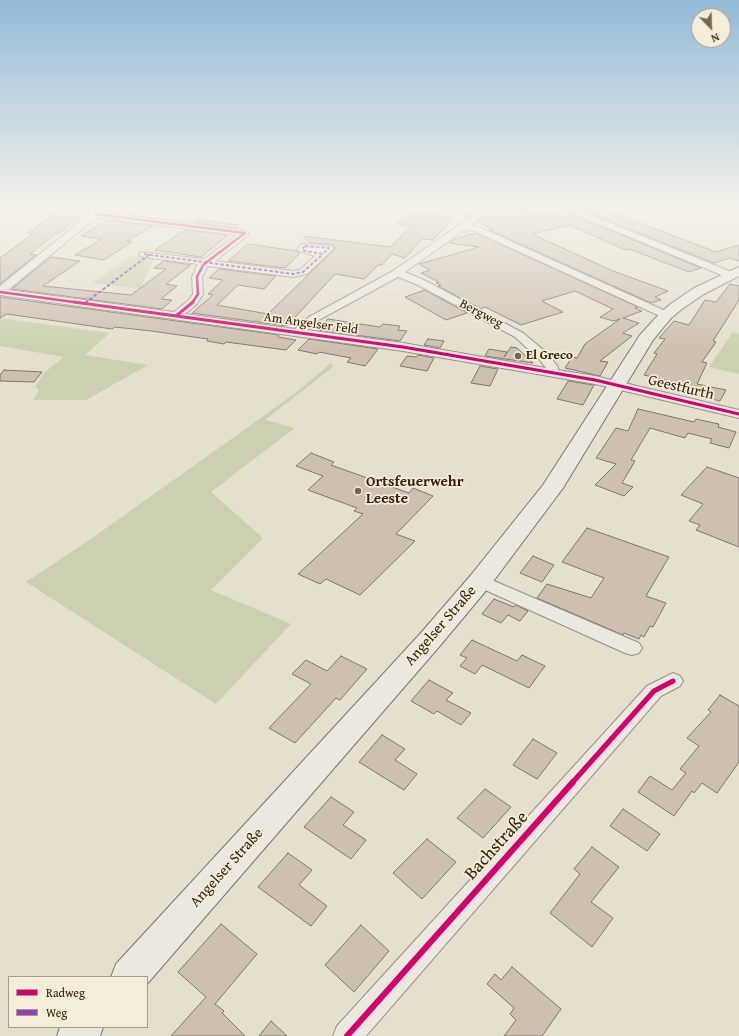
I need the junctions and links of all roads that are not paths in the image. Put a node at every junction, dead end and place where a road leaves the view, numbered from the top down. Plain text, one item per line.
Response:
1 (47, 253) edge
2 (218, 253) edge
3 (425, 253) edge
4 (530, 253) edge
5 (683, 253) edge
6 (144, 254) dead end
7 (323, 254) dead end
8 (207, 262) junction
9 (397, 273) junction
10 (734, 273) edge
11 (0, 292) edge
12 (666, 315) junction
13 (176, 316) junction
14 (298, 332) junction
15 (551, 371) junction
16 (617, 385) junction
17 (739, 414) edge
18 (480, 581) junction
19 (632, 648) dead end
20 (673, 681) dead end
21 (130, 976) edge
22 (83, 1028) edge
23 (76, 1036) edge
24 (347, 1036) edge

1 - 11 street
2 - 8 street
3 - 9 street
4 - 12 street
5 - 10 street
6 - 8 street
7 - 8 street
8 - 13 street
9 - 14 street
9 - 15 street, Bergweg
10 - 12 main road, Angelser Straße
11 - 13 street, Am Angelser Feld
12 - 16 main road, Angelser Straße
13 - 14 street, Am Angelser Feld
14 - 15 street, Am Angelser Feld
15 - 16 street, Am Angelser Feld
16 - 17 street, Geestfurth
16 - 18 main road, Angelser Straße
18 - 19 street
18 - 21 main road, Angelser Straße
20 - 24 street, Bachstraße
22 - 23 main road

